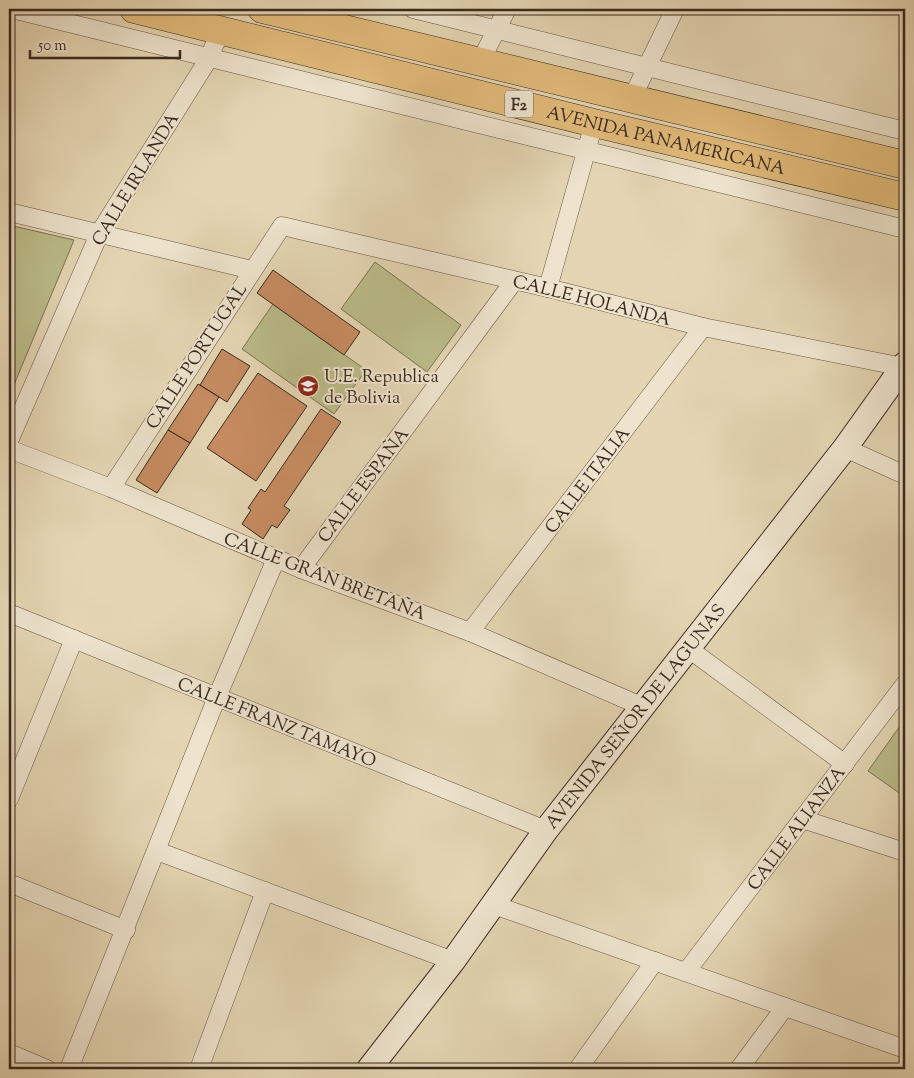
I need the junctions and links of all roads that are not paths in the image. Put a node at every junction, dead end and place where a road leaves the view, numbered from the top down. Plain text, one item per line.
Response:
1 (12, 9) edge
2 (134, 9) edge
3 (262, 9) edge
4 (413, 9) edge
5 (507, 9) edge
6 (675, 9) edge
7 (331, 17) edge
8 (497, 30) junction
9 (221, 31) junction
10 (208, 57) junction
11 (480, 62) junction
12 (647, 67) junction
13 (631, 100) junction
14 (594, 123) junction
15 (905, 131) edge
16 (587, 151) junction
17 (905, 165) edge
18 (905, 196) edge
19 (9, 212) edge
20 (282, 226) joint
21 (905, 230) edge
22 (100, 232) junction
23 (252, 270) junction
24 (514, 281) junction
25 (548, 288) junction
26 (703, 327) junction
27 (904, 365) edge
28 (9, 440) edge
29 (845, 448) junction
30 (9, 449) edge
31 (905, 475) edge
32 (111, 488) junction
33 (276, 558) junction
34 (301, 568) junction
35 (9, 613) edge
36 (470, 632) junction
37 (74, 639) junction
38 (689, 649) junction
39 (905, 684) edge
40 (217, 697) junction
41 (641, 706) junction
42 (845, 764) junction
43 (9, 799) edge
44 (802, 819) junction
45 (546, 830) junction
46 (157, 851) junction
47 (905, 852) edge
48 (9, 883) edge
49 (265, 891) junction
50 (494, 905) junction
51 (126, 930) junction
52 (453, 961) junction
53 (655, 961) junction
54 (686, 972) junction
55 (785, 1007) junction
56 (905, 1049) edge
57 (9, 1053) edge
58 (47, 1069) edge
59 (69, 1069) edge
60 (199, 1069) edge
61 (369, 1069) edge
62 (578, 1069) edge
63 (739, 1069) edge

1 - 10 street
2 - 9 highway, AVENIDA PANAMERICANA / F2
3 - 7 highway, AVENIDA PANAMERICANA / F2
4 - 8 street
5 - 8 street
6 - 12 street
7 - 11 highway, AVENIDA PANAMERICANA / F2
8 - 11 street
8 - 12 street
9 - 10 street, CALLE IRLANDA
9 - 14 highway, AVENIDA PANAMERICANA / F2
10 - 16 street
10 - 22 street, CALLE IRLANDA
11 - 13 highway, AVENIDA PANAMERICANA / F2
12 - 13 street
12 - 15 street
13 - 17 highway, AVENIDA PANAMERICANA / F2
14 - 16 street
14 - 18 highway, AVENIDA PANAMERICANA / F2
16 - 21 street
16 - 25 street
19 - 22 street
20 - 23 street, CALLE PORTUGAL
20 - 24 street, CALLE HOLANDA
22 - 23 street
22 - 28 street, CALLE IRLANDA
23 - 32 street, CALLE PORTUGAL
24 - 25 street, CALLE HOLANDA
24 - 34 street, CALLE ESPAÑA
25 - 26 street, CALLE HOLANDA
26 - 27 street, CALLE HOLANDA
26 - 36 street, CALLE ITALIA
27 - 29 street, AVENIDA SEÑOR DE LAGUNAS
29 - 31 street
29 - 38 street, AVENIDA SEÑOR DE LAGUNAS
30 - 32 street, CALLE GRAN BRETAÑA
32 - 33 street, CALLE GRAN BRETAÑA
33 - 34 street, CALLE GRAN BRETAÑA
33 - 40 street
34 - 36 street, CALLE GRAN BRETAÑA
35 - 37 street, CALLE FRANZ TAMAYO
36 - 41 street, CALLE GRAN BRETAÑA
37 - 40 street, CALLE FRANZ TAMAYO
37 - 43 street
38 - 41 street, AVENIDA SEÑOR DE LAGUNAS
38 - 42 street
39 - 42 street, CALLE ALIANZA
40 - 45 street, CALLE FRANZ TAMAYO
40 - 46 street
41 - 45 street, AVENIDA SEÑOR DE LAGUNAS
42 - 44 street, CALLE ALIANZA
44 - 47 street
44 - 54 street, CALLE ALIANZA
45 - 50 street, AVENIDA SEÑOR DE LAGUNAS
46 - 49 street
46 - 51 street
48 - 51 street
49 - 52 street
49 - 60 street
50 - 52 street, AVENIDA SEÑOR DE LAGUNAS
50 - 53 street
51 - 59 street
52 - 61 street, AVENIDA SEÑOR DE LAGUNAS
53 - 54 street
53 - 62 street
54 - 55 street
55 - 56 street
55 - 63 street
57 - 58 street

